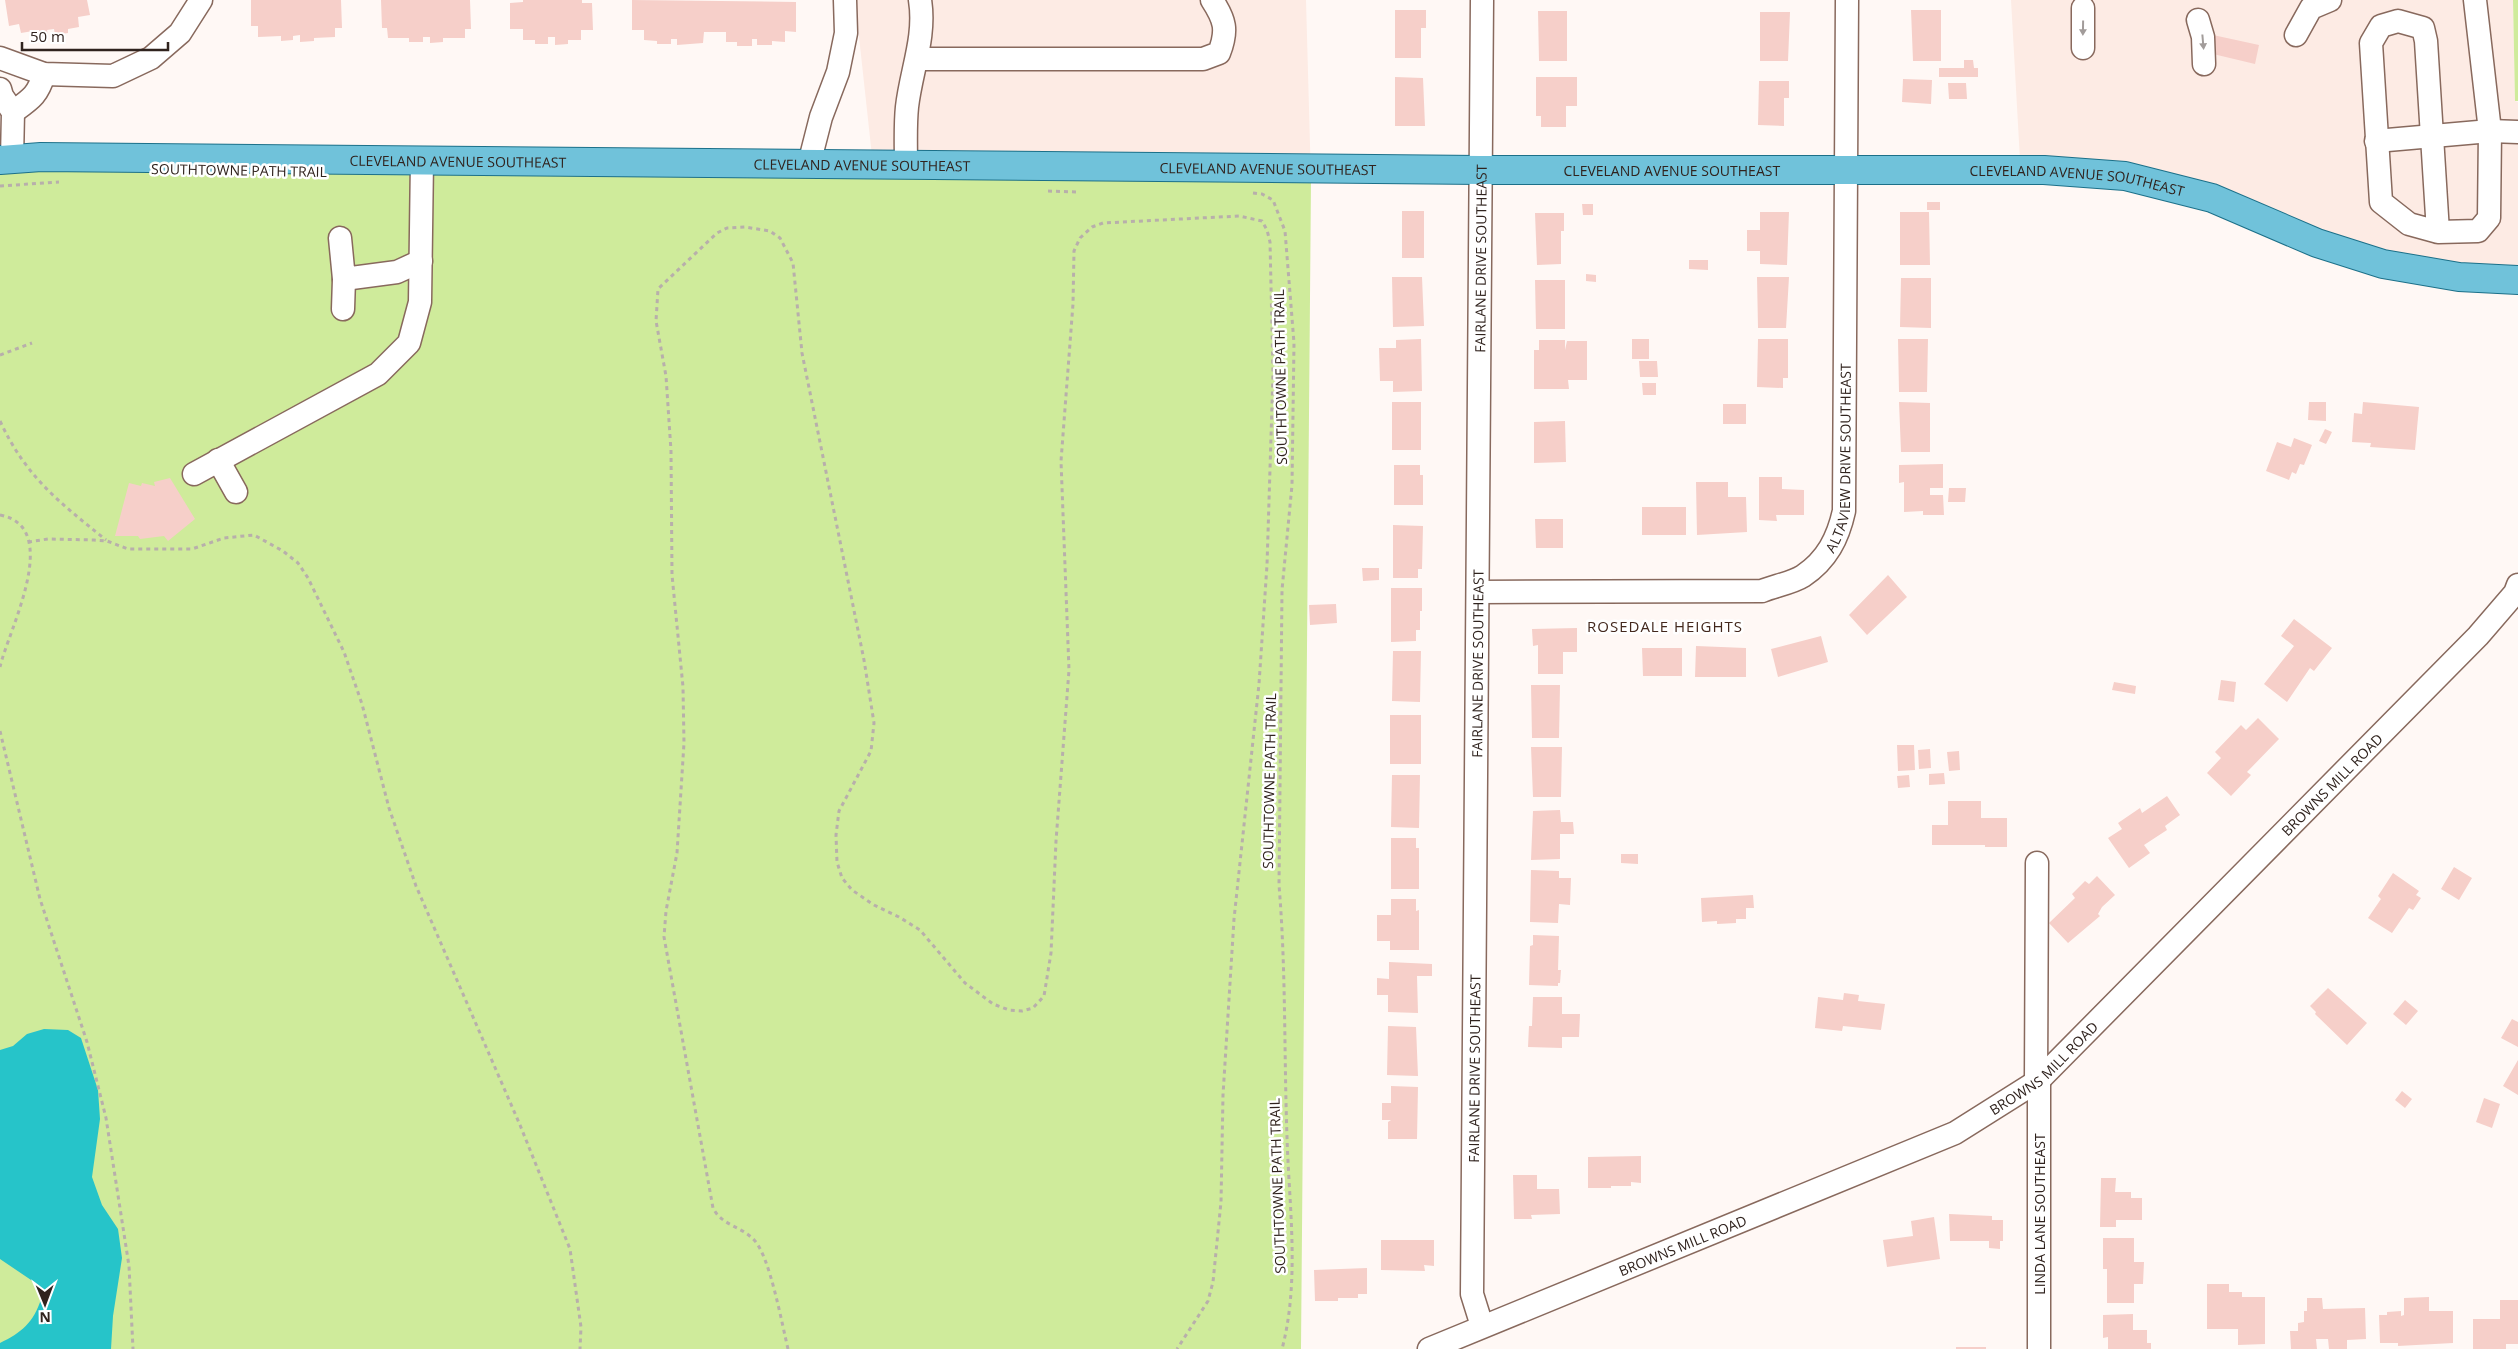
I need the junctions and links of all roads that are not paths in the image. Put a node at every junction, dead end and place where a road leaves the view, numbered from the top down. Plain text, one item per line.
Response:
1 (201, 0) edge
2 (845, 0) edge
3 (920, 0) edge
4 (1212, 0) edge
5 (1482, 0) edge
6 (1848, 0) edge
7 (2330, 0) edge
8 (2475, 0) edge
9 (2083, 8) dead end
10 (2198, 20) dead end
11 (2296, 35) dead end
12 (2082, 48) dead end
13 (918, 59) junction
14 (0, 60) edge
15 (2204, 64) dead end
16 (44, 74) junction
17 (0, 88) edge
18 (13, 112) junction
19 (2490, 131) junction
20 (2518, 132) edge
21 (2432, 135) junction
22 (2376, 140) junction
23 (6, 160) edge
24 (422, 160) junction
25 (809, 164) junction
26 (906, 165) junction
27 (1480, 170) junction
28 (1846, 170) junction
29 (2438, 232) junction
30 (340, 238) dead end
31 (421, 261) junction
32 (344, 279) junction
33 (2518, 280) edge
34 (343, 309) dead end
35 (218, 460) junction
36 (194, 474) dead end
37 (236, 492) dead end
38 (2518, 585) edge
39 (1478, 592) junction
40 (2037, 863) dead end
41 (2037, 1081) junction
42 (1482, 1326) junction
43 (1429, 1349) edge
44 (2039, 1349) edge

1 - 16 street
2 - 25 street
3 - 13 street
4 - 13 street
5 - 27 street, FAIRLANE DRIVE SOUTHEAST
6 - 28 street, ALTAVIEW DRIVE SOUTHEAST
7 - 11 street
8 - 19 street
9 -> 12 street
10 -> 15 street
13 - 26 street
14 - 16 street
16 - 18 street
17 - 18 street
18 - 23 street
19 - 20 street
19 - 21 street
19 - 29 street
21 - 22 street
21 - 22 street
21 - 29 street
22 - 29 street
23 - 24 main road, CLEVELAND AVENUE SOUTHEAST
24 - 25 main road, CLEVELAND AVENUE SOUTHEAST
24 - 31 street
25 - 26 main road, CLEVELAND AVENUE SOUTHEAST
26 - 27 main road, CLEVELAND AVENUE SOUTHEAST
27 - 28 main road, CLEVELAND AVENUE SOUTHEAST
27 - 39 street, FAIRLANE DRIVE SOUTHEAST
28 - 33 main road, CLEVELAND AVENUE SOUTHEAST
28 - 39 street, ALTAVIEW DRIVE SOUTHEAST
30 - 32 street
31 - 32 street
31 - 35 street
32 - 34 street
35 - 36 street
35 - 37 street
38 - 41 street, BROWNS MILL ROAD
39 - 42 street, FAIRLANE DRIVE SOUTHEAST
40 - 41 street, LINDA LANE SOUTHEAST
41 - 42 street, BROWNS MILL ROAD
41 - 44 street, LINDA LANE SOUTHEAST
42 - 43 street, BROWNS MILL ROAD

